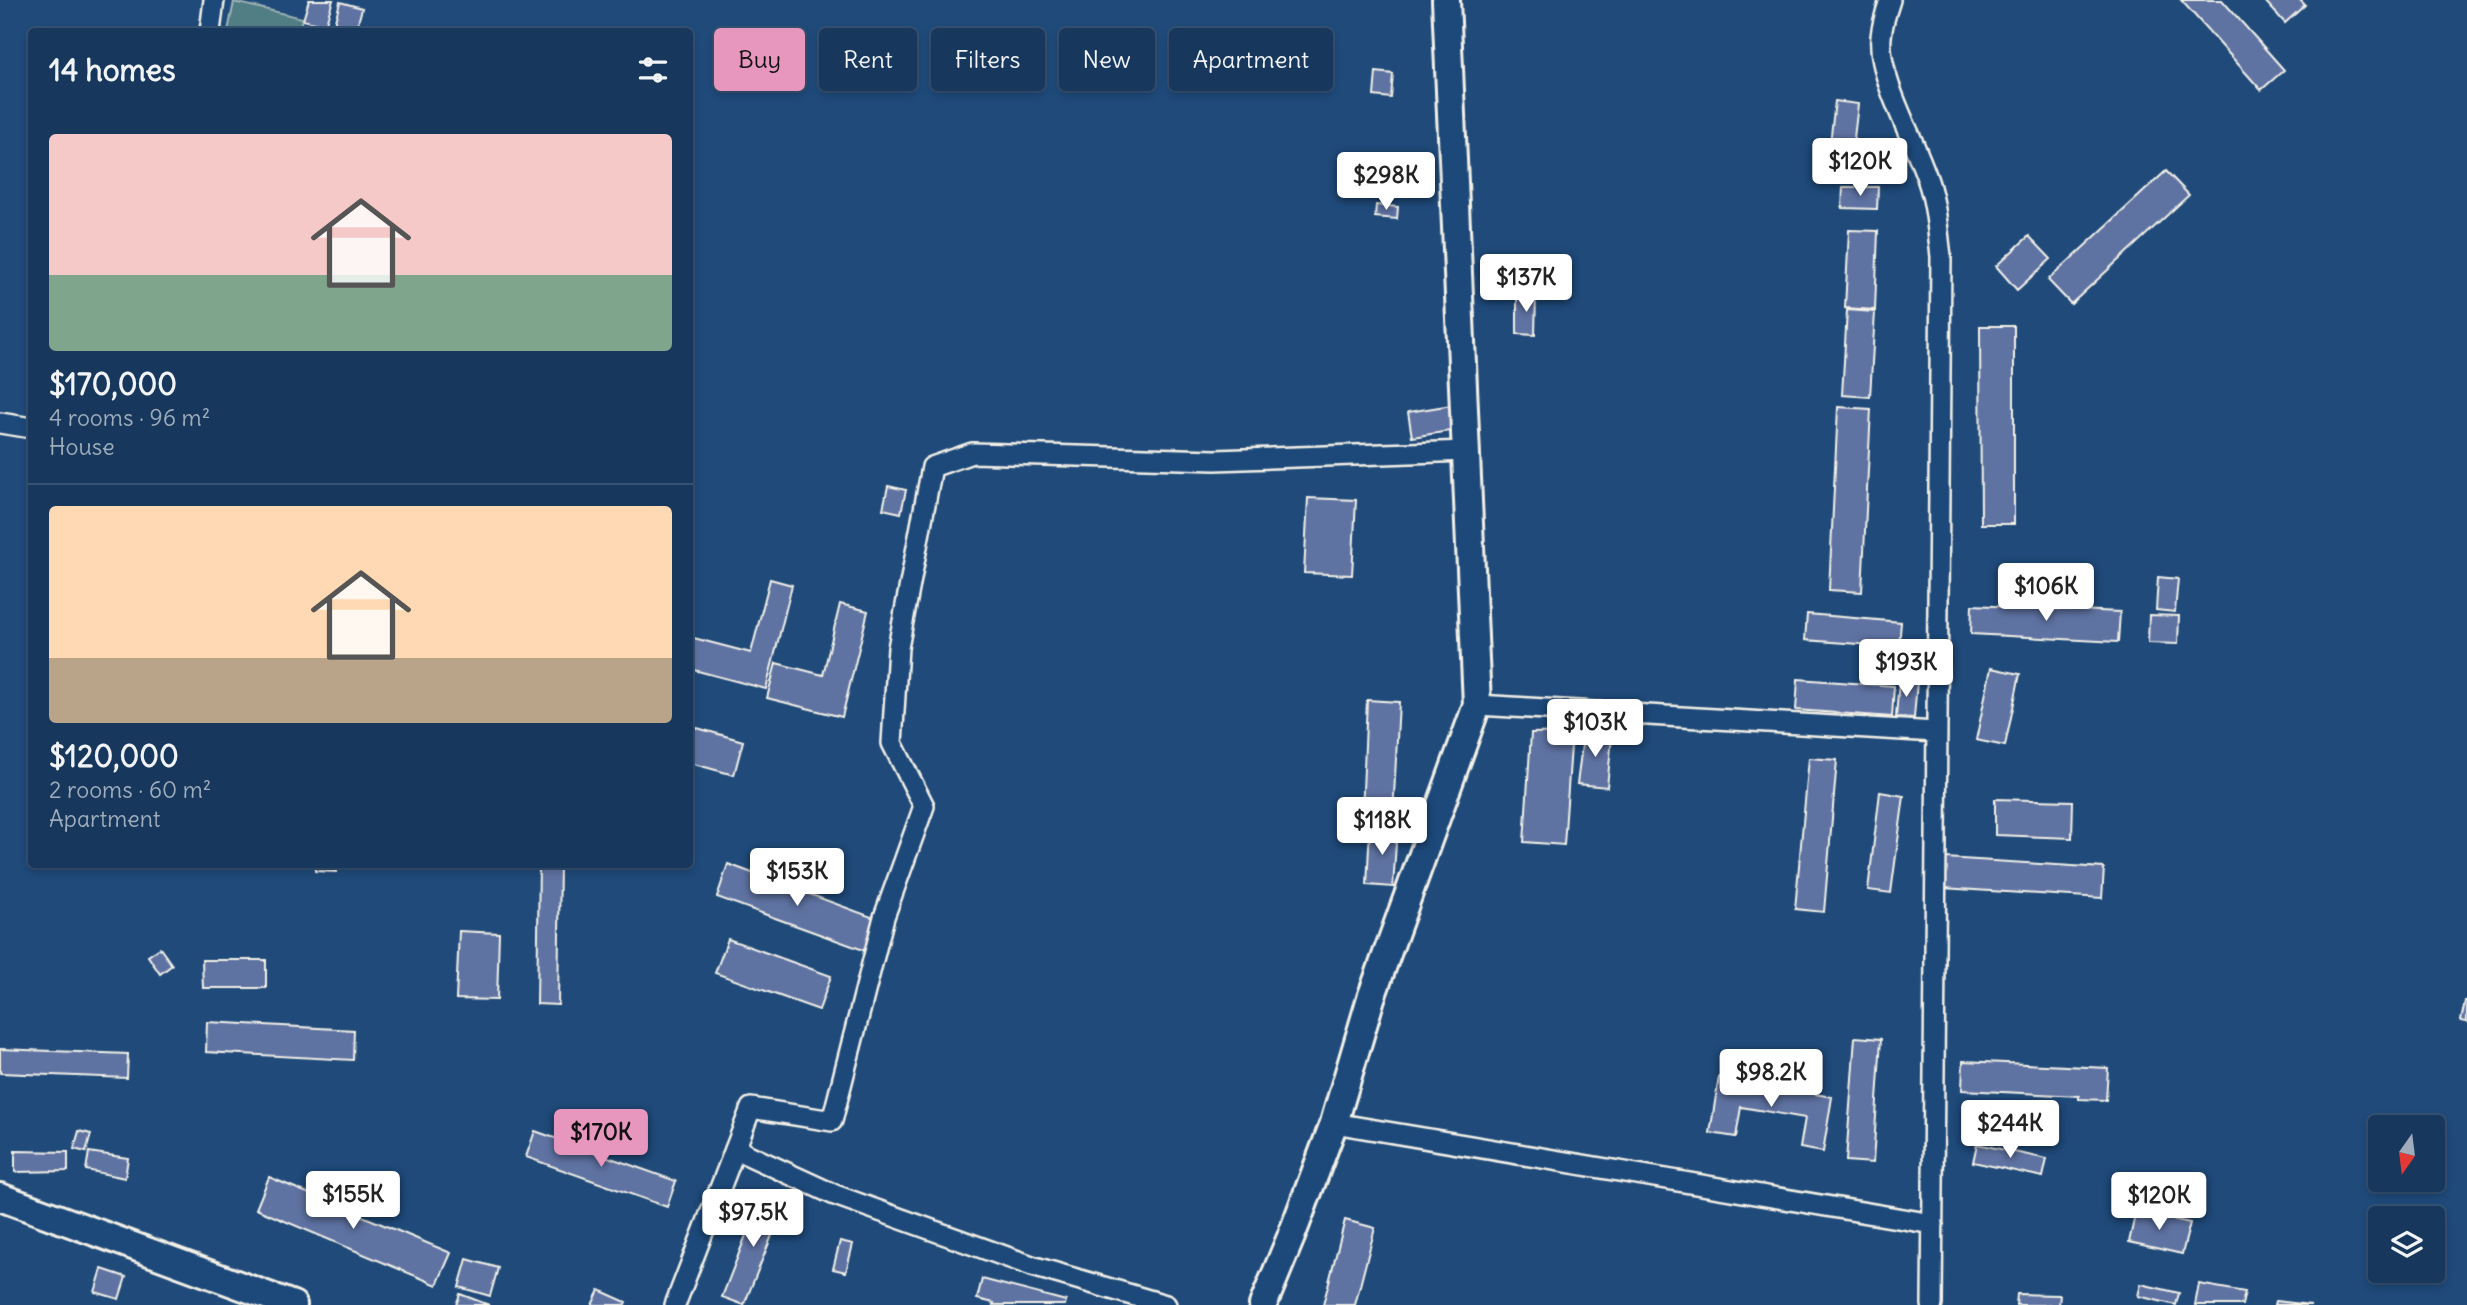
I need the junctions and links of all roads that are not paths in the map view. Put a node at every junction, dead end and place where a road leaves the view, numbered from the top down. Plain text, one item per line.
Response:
1 (214, 0) edge
2 (1446, 0) edge
3 (1890, 0) edge
4 (210, 28) edge
5 (0, 423) edge
6 (28, 427) edge
7 (1467, 451) junction
8 (1477, 705) junction
9 (1936, 732) junction
10 (1334, 1123) junction
11 (735, 1149) junction
12 (0, 1197) edge
13 (1933, 1224) junction
14 (293, 1305) edge
15 (675, 1305) edge
16 (1166, 1305) edge
17 (1263, 1305) edge
18 (1932, 1305) edge

1 - 4 street
2 - 7 main road
3 - 9 street
5 - 6 street
7 - 8 main road
7 - 11 street
8 - 9 street
8 - 10 main road
9 - 13 street
10 - 13 street
10 - 17 main road
11 - 15 street
11 - 16 street
12 - 14 main road
13 - 18 street

